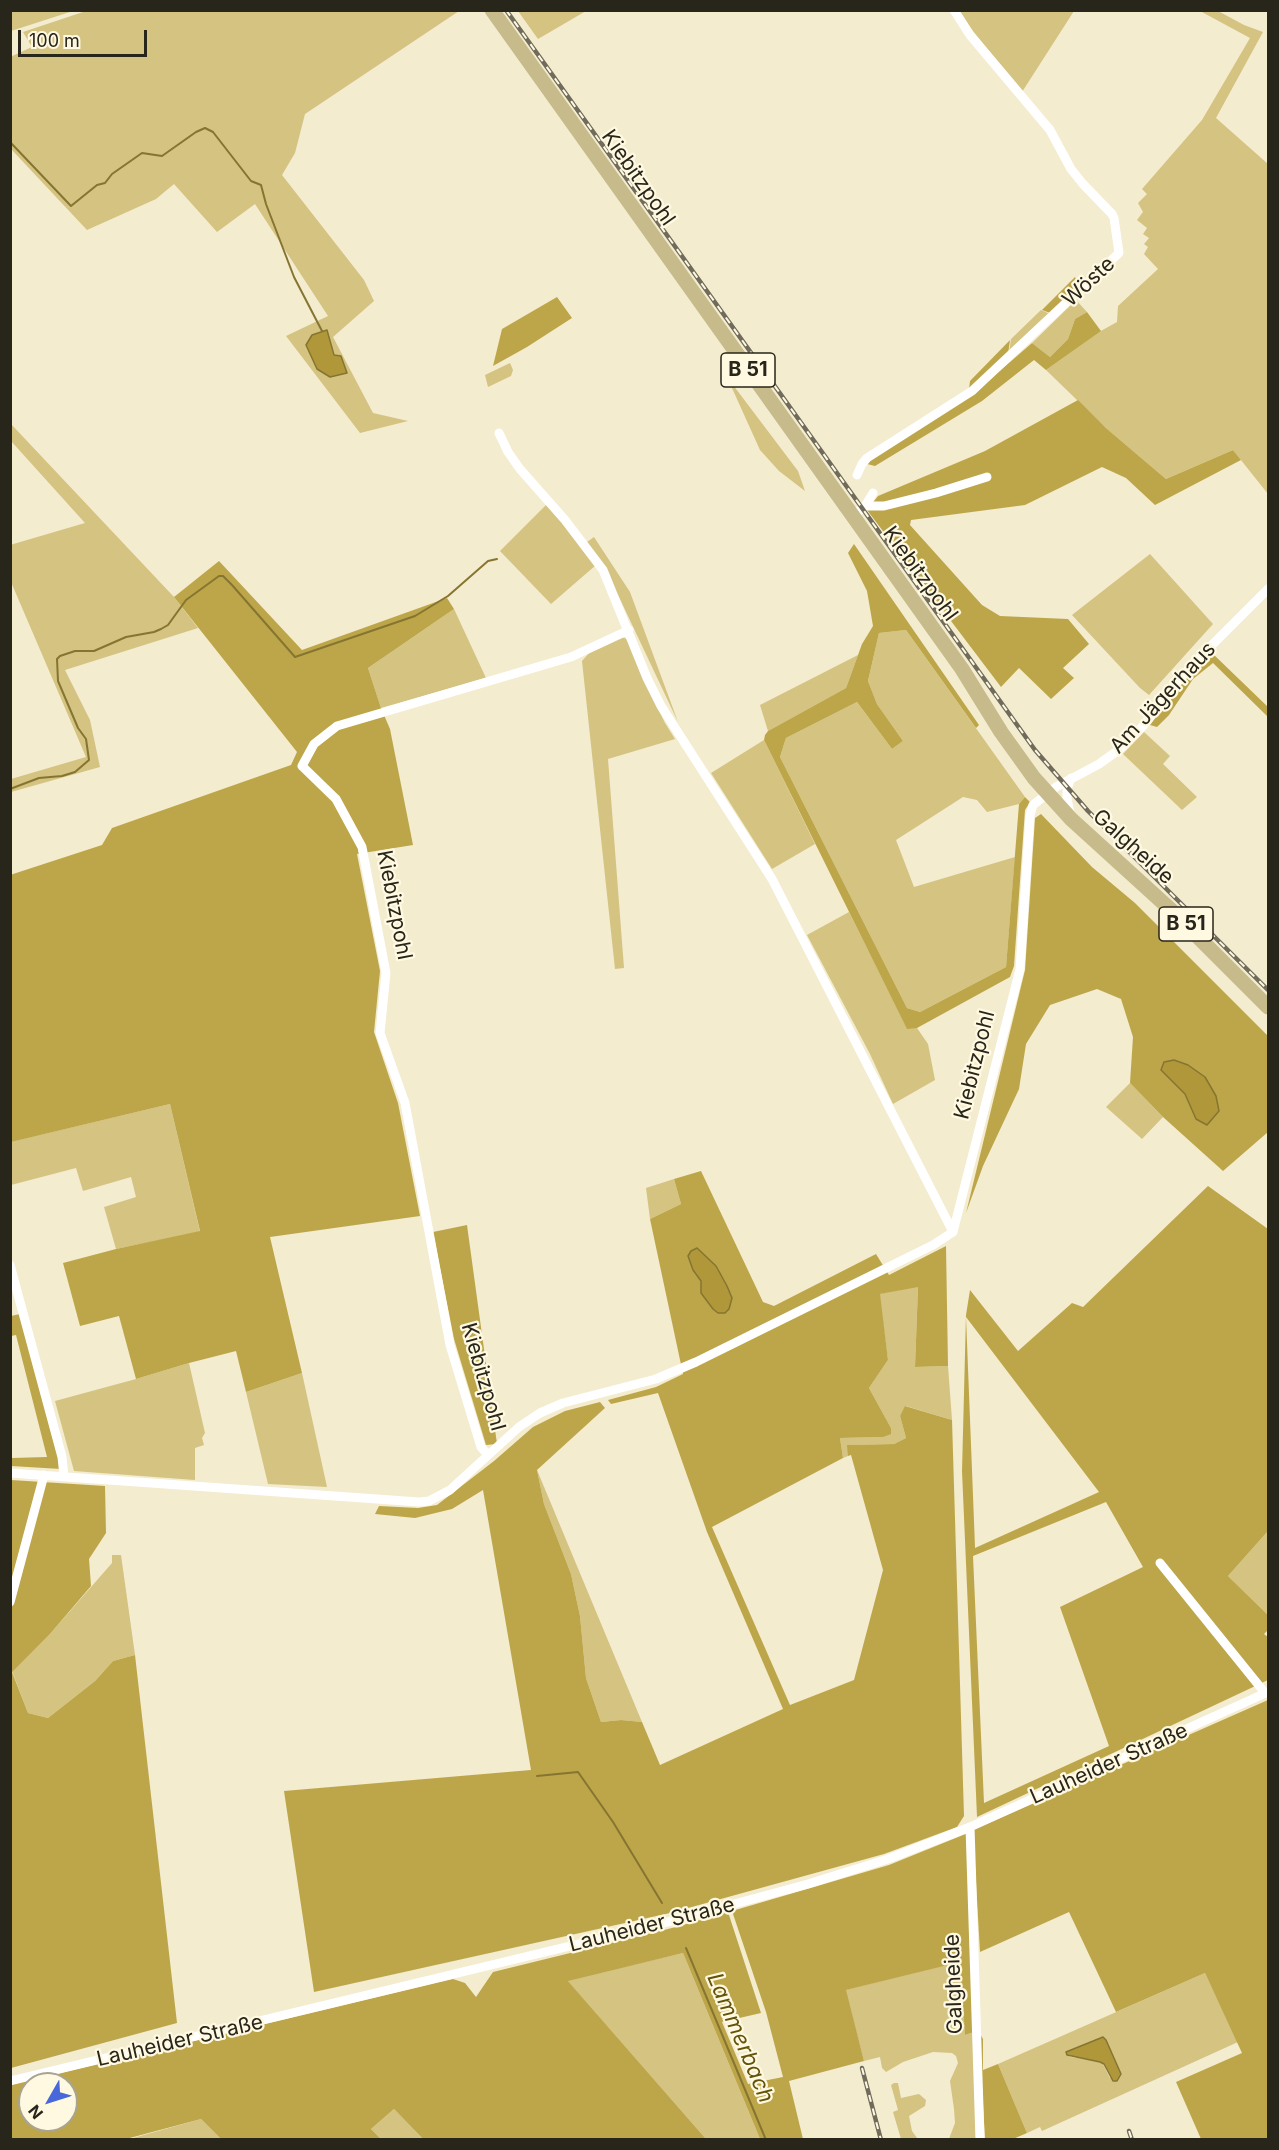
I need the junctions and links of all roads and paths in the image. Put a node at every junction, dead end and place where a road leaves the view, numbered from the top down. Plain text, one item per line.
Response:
1 (492, 10) edge
2 (954, 10) edge
3 (499, 433) dead end
4 (857, 475) dead end
5 (987, 477) dead end
6 (873, 493) dead end
7 (865, 506) junction
8 (853, 516) junction
9 (1269, 589) edge
10 (629, 630) junction
11 (1071, 778) junction
12 (1047, 794) junction
13 (1071, 819) junction
14 (1269, 1007) edge
15 (953, 1232) junction
16 (10, 1265) edge
17 (488, 1455) junction
18 (10, 1473) edge
19 (44, 1475) junction
20 (64, 1476) junction
21 (1160, 1563) dead end
22 (10, 1602) edge
23 (1267, 1693) edge
24 (970, 1827) junction
25 (10, 2081) edge
26 (980, 2139) edge

1 - 8 main road, Kiebitzpohl / B 51
2 - 4 street, Wöste
3 - 10 street
5 - 7 street
6 - 7 street
7 - 8 street
8 - 12 main road, Kiebitzpohl / B 51
9 - 11 street, Am Jägerhaus
10 - 15 street
10 - 17 street, Kiebitzpohl
11 - 12 street, Am Jägerhaus
11 - 13 street
12 - 13 main road, Galgheide / B 51
12 - 15 street, Kiebitzpohl
13 - 14 main road, Galgheide / B 51
15 - 17 street, Kiebitzpohl
16 - 20 street
17 - 20 street, Kiebitzpohl
18 - 19 street, Kiebitzpohl
19 - 20 street, Kiebitzpohl
19 - 22 street
21 - 23 street
23 - 24 street, Lauheider Straße
24 - 25 street, Lauheider Straße
24 - 26 street, Galgheide

